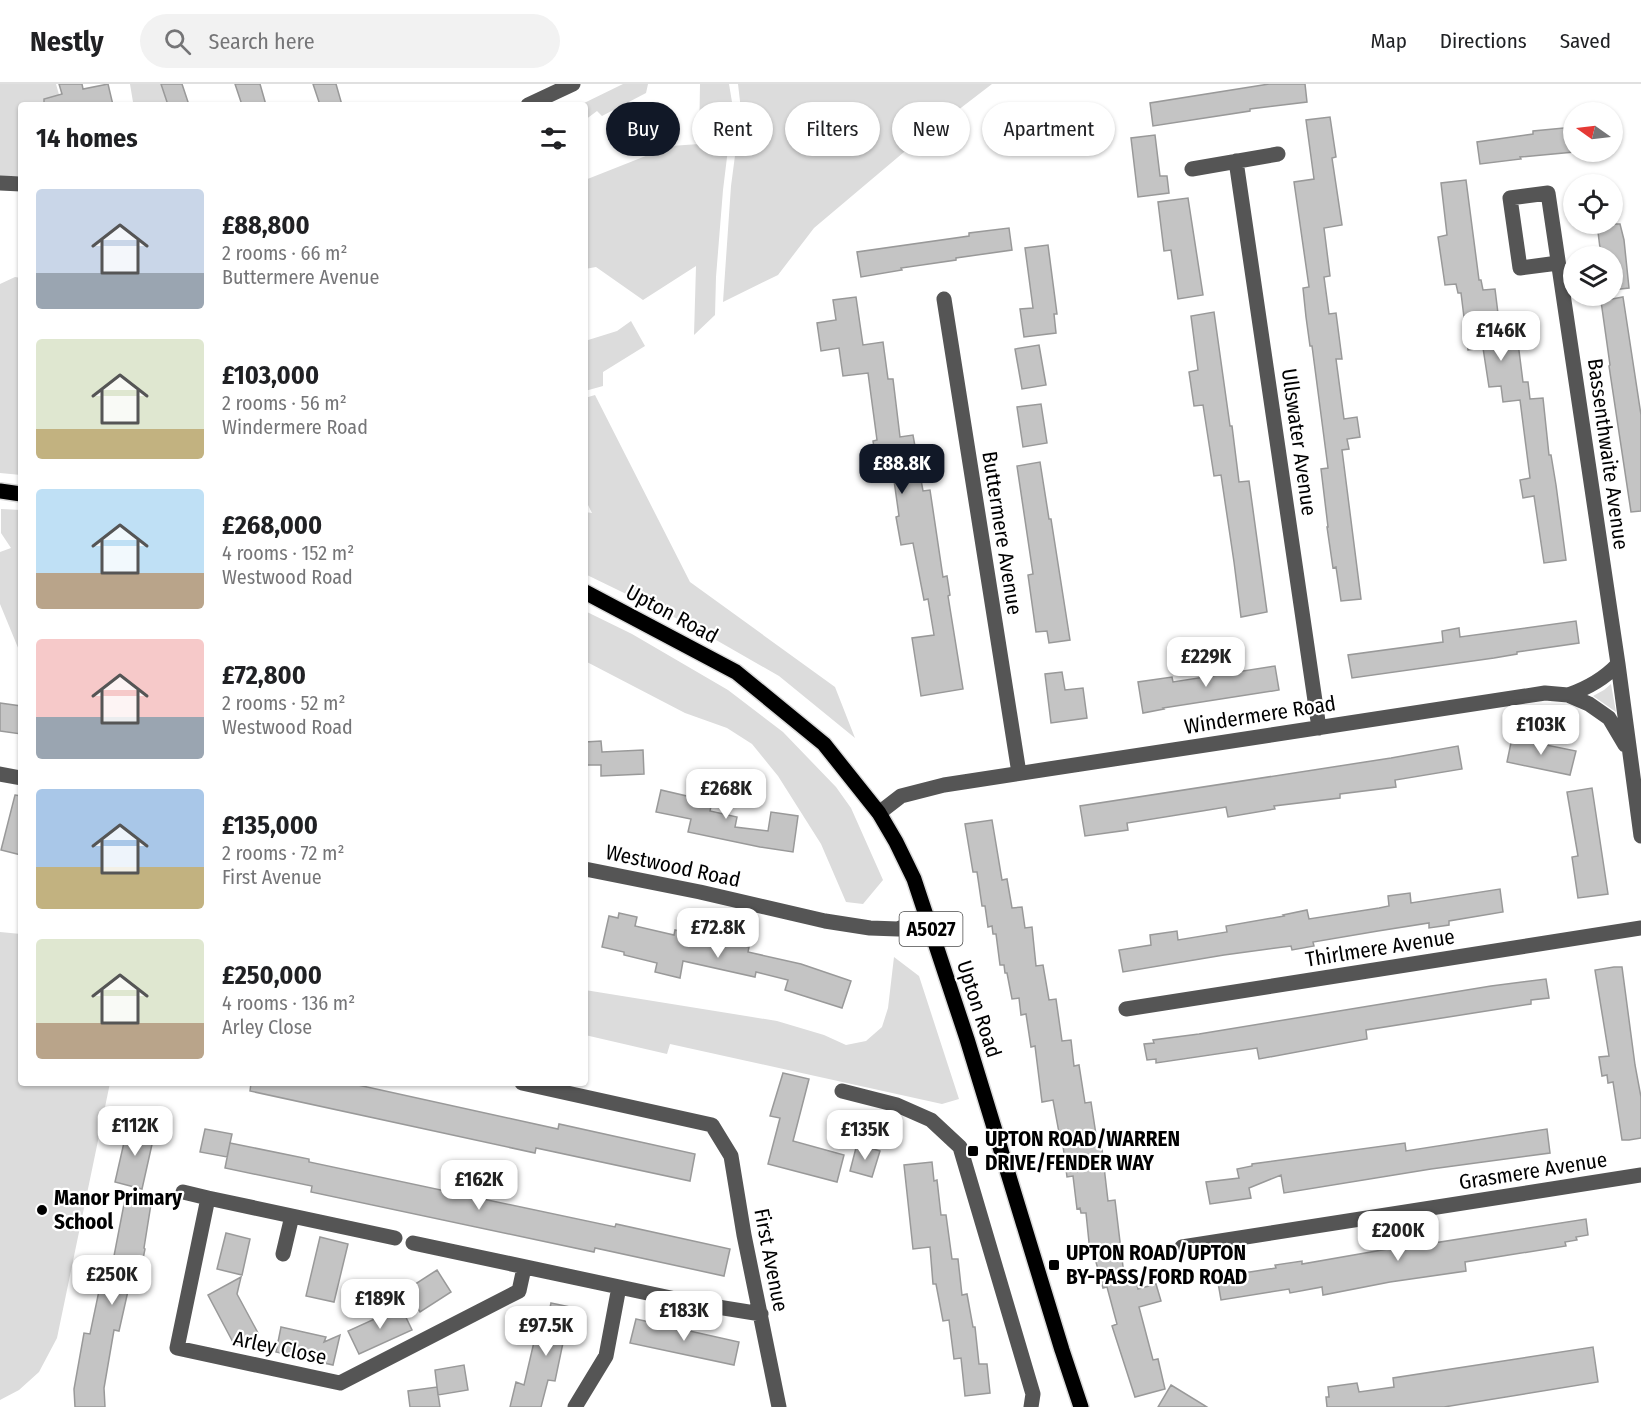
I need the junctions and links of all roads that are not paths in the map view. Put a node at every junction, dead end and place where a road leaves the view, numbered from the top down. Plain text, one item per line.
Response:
1 (573, 84) edge
2 (534, 102) edge
3 (1278, 154) dead end
4 (1236, 161) junction
5 (1192, 169) dead end
6 (0, 183) edge
7 (18, 184) edge
8 (1558, 263) junction
9 (944, 299) dead end
10 (0, 491) edge
11 (18, 494) edge
12 (588, 594) edge
13 (1618, 664) junction
14 (1568, 695) junction
15 (1319, 728) junction
16 (1629, 753) junction
17 (1019, 773) junction
18 (0, 774) edge
19 (18, 777) edge
20 (879, 813) junction
21 (1641, 836) edge
22 (588, 870) edge
23 (927, 917) junction
24 (1641, 928) edge
25 (1126, 1009) dead end
26 (536, 1086) edge
27 (842, 1091) dead end
28 (1641, 1175) edge
29 (183, 1192) dead end
30 (208, 1198) junction
31 (292, 1216) junction
32 (395, 1238) dead end
33 (412, 1243) dead end
34 (1182, 1247) dead end
35 (283, 1254) dead end
36 (524, 1268) junction
37 (619, 1287) junction
38 (760, 1314) junction
39 (576, 1407) edge
40 (779, 1407) edge
41 (1031, 1407) edge
42 (1081, 1407) edge

1 - 2 street
3 - 4 street
4 - 5 street
4 - 15 street, Ullswater Avenue
6 - 7 street
8 - 8 street, Bassenthwaite Avenue
8 - 13 street, Bassenthwaite Avenue
9 - 17 street, Buttermere Avenue
10 - 11 main road
12 - 20 main road, Upton Road / A5027
13 - 14 street
13 - 16 street, Windermere Road
14 - 15 street, Windermere Road
14 - 16 street, Windermere Road
15 - 17 street, Windermere Road
16 - 21 street, Windermere Road
17 - 20 street, Windermere Road
18 - 19 street
20 - 23 main road, Upton Road / A5027
22 - 23 street, Westwood Road
23 - 42 main road, Upton Road / A5027
24 - 25 street, Thirlmere Avenue
26 - 38 street, First Avenue
27 - 41 street
28 - 34 street, Grasmere Avenue
29 - 30 street
30 - 31 street
30 - 36 street, Arley Close
31 - 32 street
31 - 35 street
33 - 36 street
36 - 37 street
37 - 38 street
37 - 39 street
38 - 40 street, First Avenue

